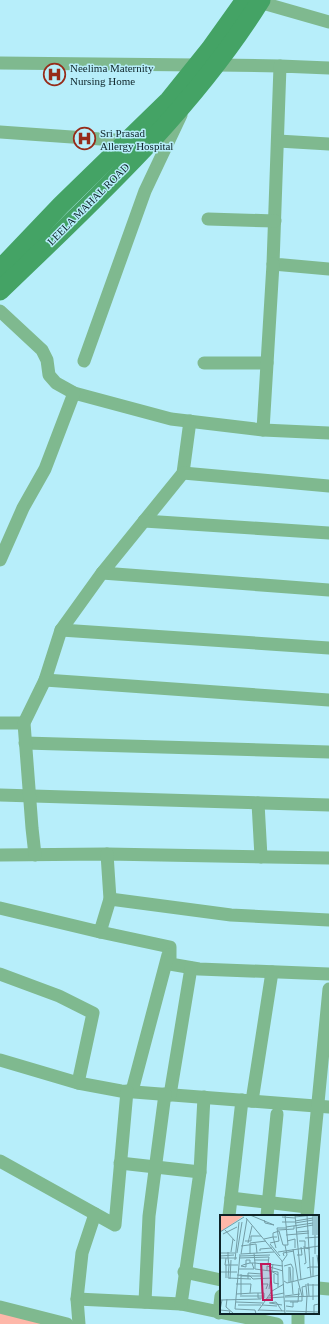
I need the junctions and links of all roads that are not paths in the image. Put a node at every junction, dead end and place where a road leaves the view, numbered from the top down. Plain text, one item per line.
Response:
1 (255, 1) edge
2 (329, 22) edge
3 (0, 62) edge
4 (197, 65) junction
5 (217, 65) junction
6 (280, 66) junction
7 (329, 68) edge
8 (181, 97) junction
9 (0, 132) edge
10 (278, 140) junction
11 (128, 142) junction
12 (329, 144) edge
13 (208, 218) dead end
14 (275, 222) junction
15 (273, 264) junction
16 (1, 265) edge
17 (329, 269) edge
18 (0, 291) edge
19 (0, 311) edge
20 (84, 361) dead end
21 (204, 363) dead end
22 (267, 363) junction
23 (74, 393) junction
24 (190, 421) junction
25 (263, 430) junction
26 (329, 433) edge
27 (183, 473) junction
28 (329, 486) edge
29 (144, 521) junction
30 (329, 533) edge
31 (0, 560) edge
32 (102, 572) junction
33 (329, 590) edge
34 (61, 630) junction
35 (329, 648) edge
36 (45, 680) junction
37 (329, 700) edge
38 (0, 723) edge
39 (24, 723) junction
40 (25, 742) junction
41 (329, 752) edge
42 (0, 795) edge
43 (29, 796) junction
44 (258, 803) junction
45 (329, 805) edge
46 (107, 854) junction
47 (0, 855) edge
48 (35, 855) junction
49 (261, 857) junction
50 (329, 858) edge
51 (110, 899) junction
52 (0, 908) edge
53 (329, 920) edge
54 (100, 932) junction
55 (170, 947) junction
56 (191, 968) junction
57 (272, 972) junction
58 (0, 974) edge
59 (329, 974) edge
60 (329, 993) edge
61 (327, 1034) edge
62 (0, 1060) edge
63 (78, 1082) junction
64 (130, 1091) junction
65 (167, 1095) junction
66 (204, 1097) junction
67 (247, 1101) junction
68 (323, 1107) edge
69 (277, 1114) dead end
70 (0, 1161) edge
71 (120, 1163) junction
72 (155, 1167) junction
73 (200, 1172) junction
74 (231, 1198) junction
75 (268, 1202) junction
76 (307, 1211) edge
77 (95, 1214) junction
78 (229, 1215) edge
79 (267, 1215) edge
80 (184, 1272) junction
81 (220, 1280) edge
82 (319, 1288) edge
83 (329, 1289) edge
84 (77, 1299) junction
85 (145, 1302) junction
86 (181, 1304) junction
87 (220, 1304) edge
88 (0, 1307) edge
89 (219, 1313) joint
90 (232, 1314) edge
91 (257, 1316) edge
92 (67, 1324) edge
93 (79, 1324) edge
94 (277, 1324) edge

1 - 2 street
1 - 4 main road, LEELA MAHAL ROAD
1 - 5 main road, LEELA MAHAL ROAD
3 - 4 street
4 - 8 main road, LEELA MAHAL ROAD
5 - 6 street
5 - 8 main road, LEELA MAHAL ROAD
6 - 7 street
6 - 10 street
8 - 11 main road, LEELA MAHAL ROAD
8 - 18 main road, LEELA MAHAL ROAD
8 - 20 street
9 - 11 street
10 - 12 street
10 - 14 street
11 - 16 main road, LEELA MAHAL ROAD
13 - 14 street
14 - 15 street
15 - 17 street
15 - 22 street
19 - 23 street
21 - 22 street
22 - 25 street
23 - 24 street
23 - 31 street
24 - 25 street
24 - 27 street
25 - 26 street
27 - 28 street
27 - 29 street
29 - 30 street
29 - 32 street
32 - 33 street
32 - 34 street
34 - 35 street
34 - 36 street
36 - 37 street
36 - 39 street
38 - 39 street
39 - 40 street
40 - 41 street
40 - 43 street
42 - 43 street
43 - 44 street
43 - 48 street
44 - 45 street
44 - 49 street
46 - 48 street
46 - 49 street
46 - 51 street
47 - 48 street
49 - 50 street
51 - 53 street
51 - 54 street
52 - 54 street
54 - 55 street
55 - 56 street
55 - 64 street
56 - 57 street
56 - 65 street
57 - 59 street
57 - 67 street
58 - 63 street
60 - 61 street
61 - 68 street
62 - 63 street
63 - 64 street
64 - 65 street
64 - 71 street
65 - 66 street
65 - 72 street
66 - 67 street
66 - 73 street
67 - 68 street
67 - 74 street
68 - 76 street
69 - 75 street
70 - 77 street
71 - 72 street
71 - 77 street
72 - 73 street
72 - 85 street
73 - 80 street
74 - 75 street
74 - 78 street
75 - 76 street
75 - 79 street
77 - 84 street
80 - 81 street
80 - 86 street
82 - 83 street
84 - 85 street
84 - 93 street
85 - 86 street
86 - 89 street
87 - 89 street
88 - 92 street
90 - 91 street
91 - 94 street

